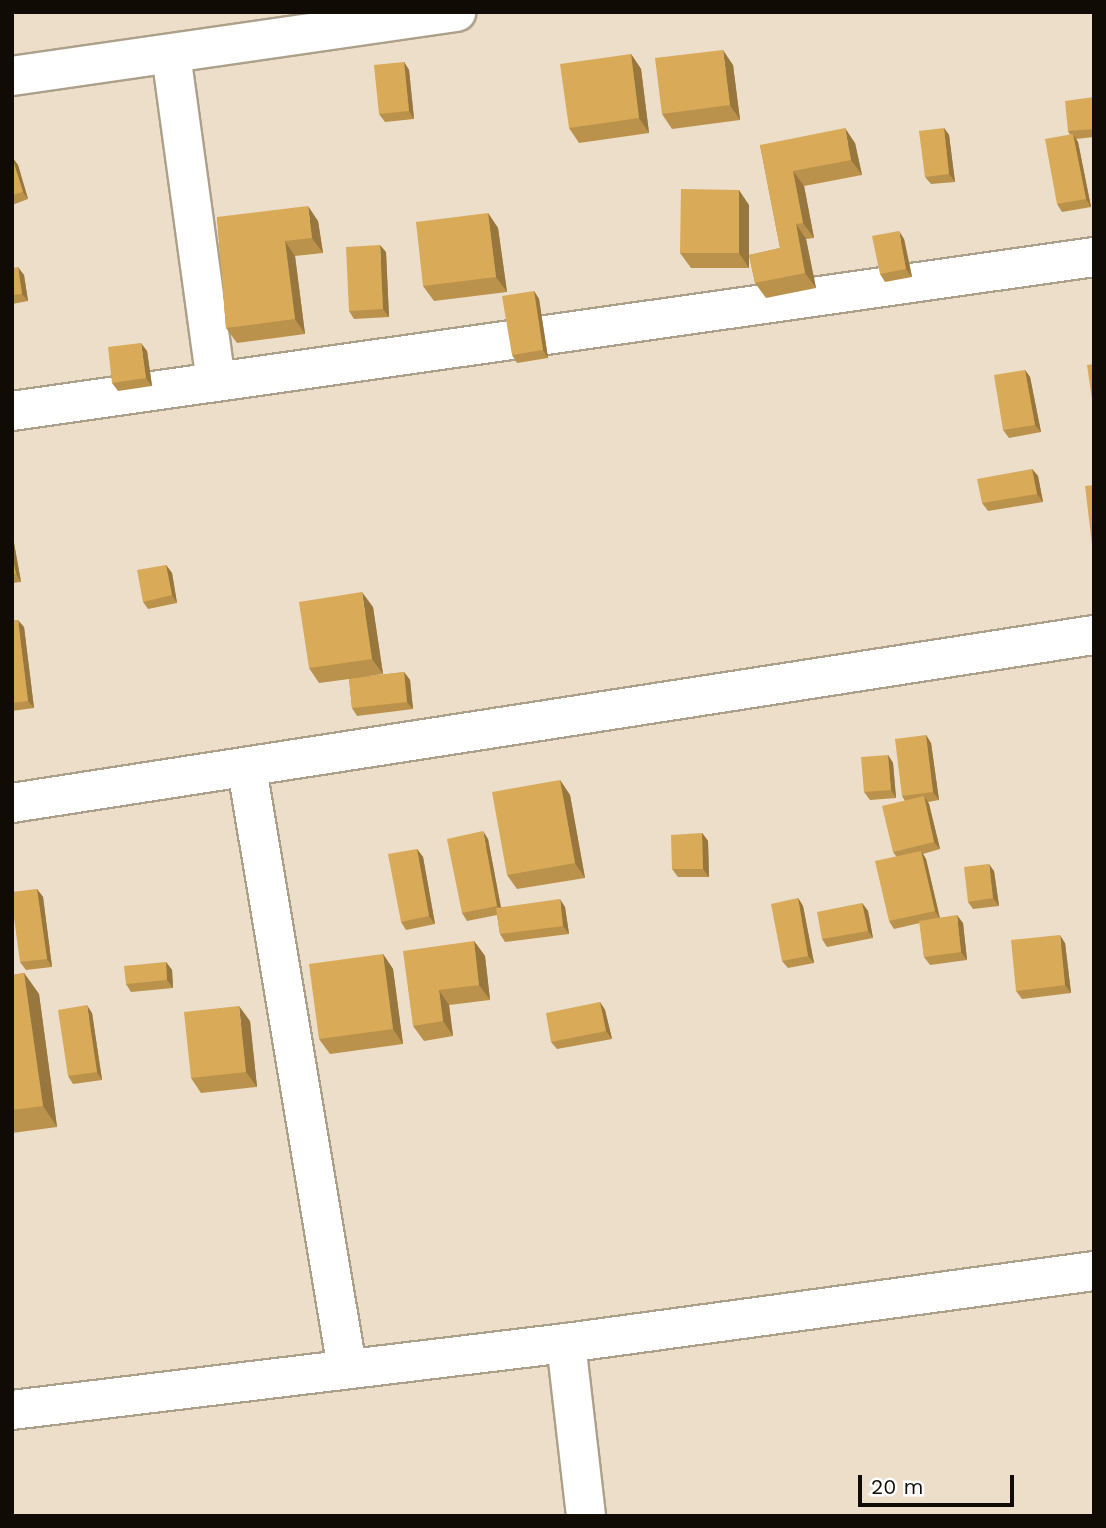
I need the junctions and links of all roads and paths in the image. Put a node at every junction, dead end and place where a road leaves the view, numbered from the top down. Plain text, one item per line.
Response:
1 (456, 12) edge
2 (171, 54) junction
3 (12, 75) edge
4 (1094, 257) edge
5 (216, 381) junction
6 (12, 411) edge
7 (1094, 635) edge
8 (247, 769) junction
9 (12, 803) edge
10 (1094, 1271) edge
11 (566, 1343) junction
12 (347, 1368) junction
13 (12, 1410) edge
14 (586, 1516) edge

1 - 2 street
2 - 3 street
2 - 5 street
4 - 5 street
5 - 6 street
7 - 8 street
8 - 9 street
8 - 12 street
10 - 11 street
11 - 12 street
11 - 14 street
12 - 13 street

